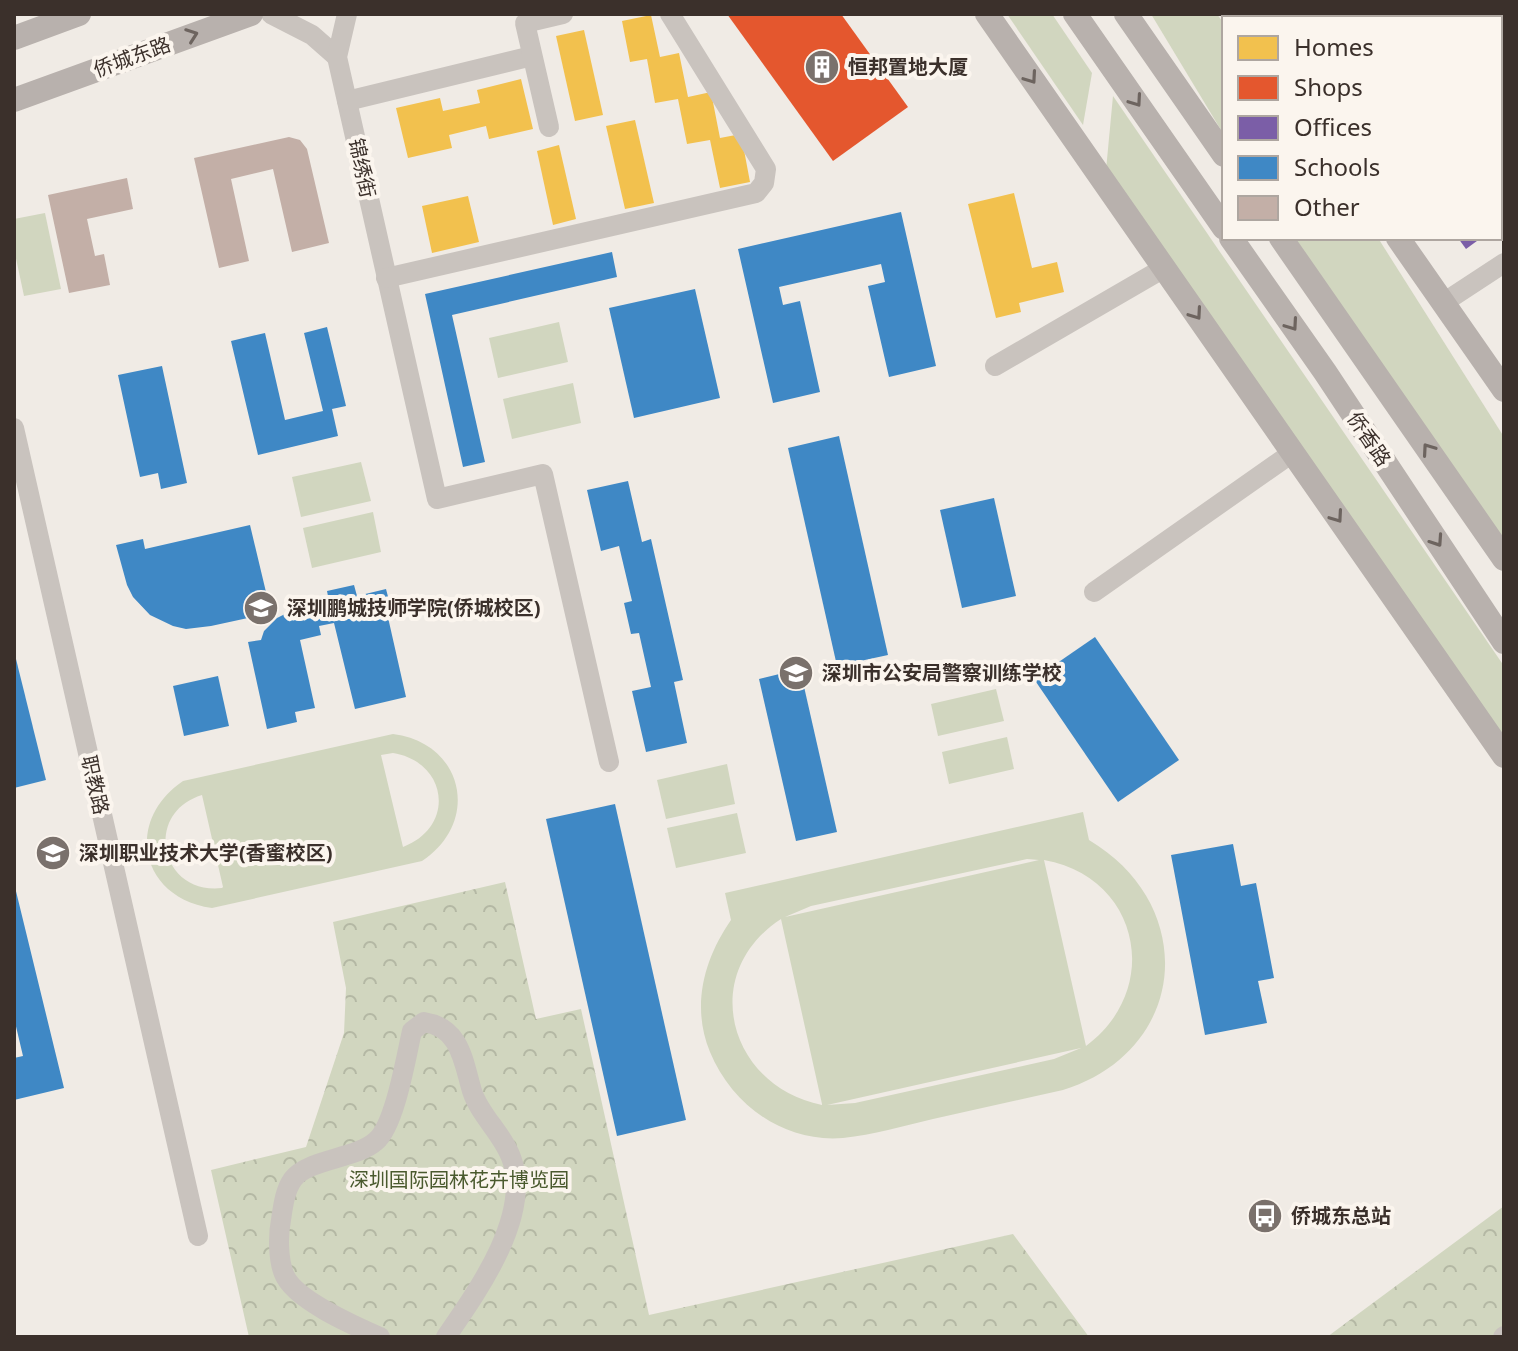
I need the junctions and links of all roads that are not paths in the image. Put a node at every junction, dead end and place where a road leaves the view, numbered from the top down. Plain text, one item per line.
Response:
1 (79, 14) edge
2 (251, 14) edge
3 (271, 14) edge
4 (347, 14) edge
5 (563, 14) edge
6 (670, 14) edge
7 (987, 14) edge
8 (1075, 14) edge
9 (1126, 14) edge
10 (14, 38) edge
11 (532, 56) junction
12 (337, 57) junction
13 (14, 100) edge
14 (347, 101) junction
15 (549, 127) dead end
16 (1222, 152) edge
17 (1222, 225) edge
18 (1232, 240) edge
19 (1282, 240) edge
20 (1399, 240) edge
21 (1504, 263) edge
22 (1164, 268) junction
23 (386, 278) junction
24 (1443, 303) junction
25 (995, 366) dead end
26 (1504, 390) edge
27 (14, 428) edge
28 (1292, 453) junction
29 (1504, 559) edge
30 (1094, 592) dead end
31 (1504, 642) edge
32 (1504, 756) edge
33 (609, 762) dead end
34 (198, 1236) dead end
35 (380, 1337) edge
36 (446, 1337) edge

1 - 10 main road
13 -> 2 main road, 侨城东路
3 - 12 street
4 - 12 street, 锦绣街
5 - 11 street
6 - 23 street
7 -> 22 main road
8 -> 17 main road
9 - 16 main road
11 - 14 street
11 - 15 street
12 - 14 street, 锦绣街
14 - 23 street, 锦绣街
18 -> 31 main road, 侨香路
29 -> 19 main road
20 - 24 main road
21 - 24 street
22 - 25 street
22 -> 28 main road
23 - 33 street, 锦绣街
24 - 26 main road
27 - 34 street, 职教路
28 - 30 street
28 -> 32 main road
35 - 36 street

